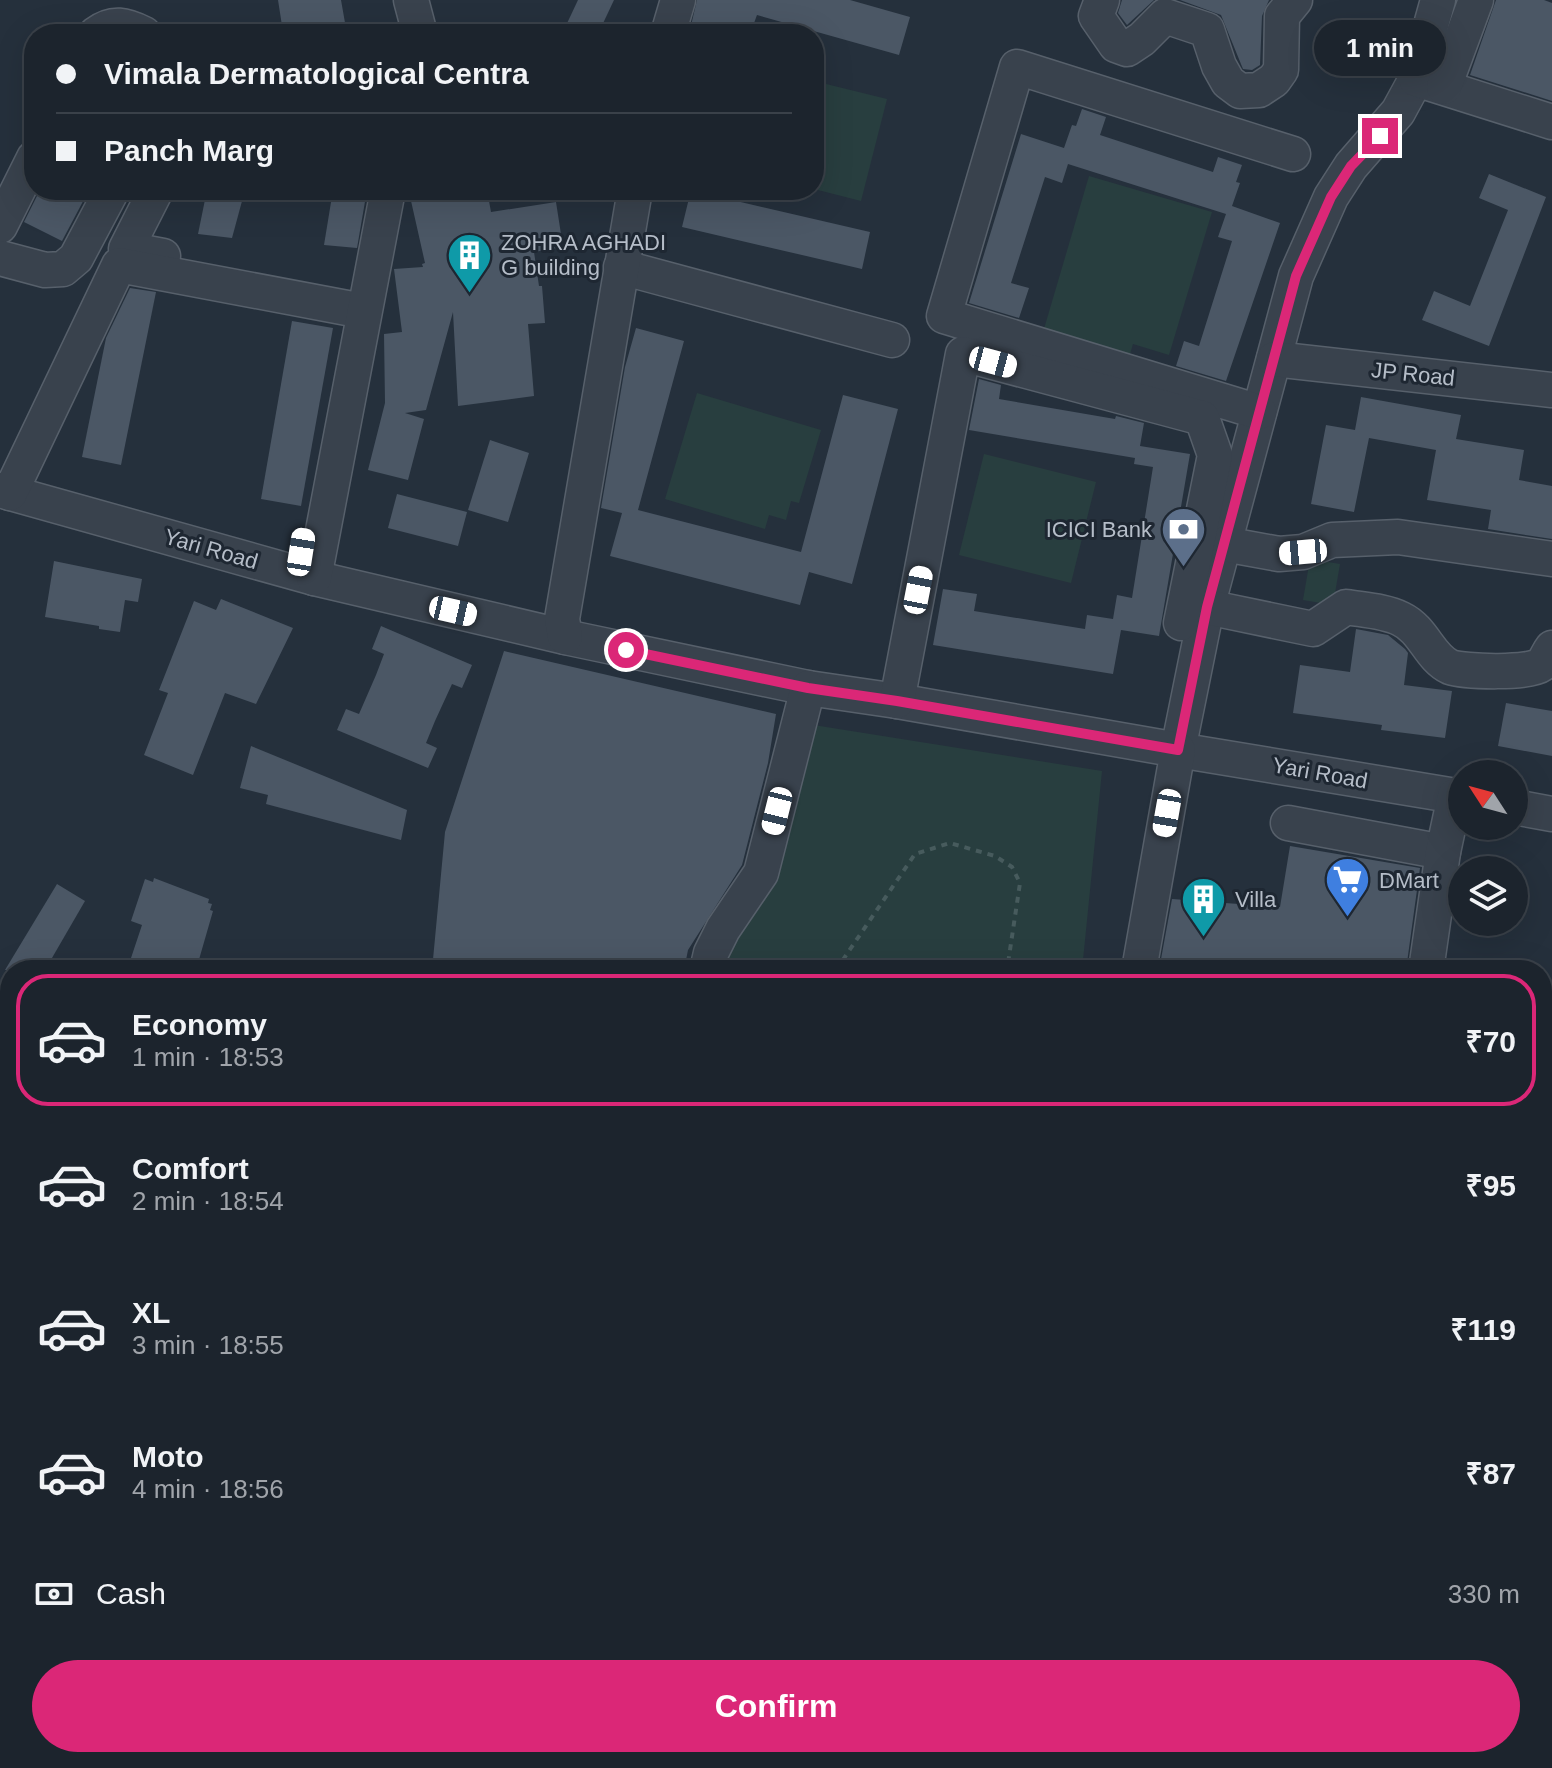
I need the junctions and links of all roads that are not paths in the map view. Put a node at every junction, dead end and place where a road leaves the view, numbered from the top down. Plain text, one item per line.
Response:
1 (411, 0) edge
2 (678, 0) edge
3 (1102, 0) edge
4 (1295, 0) edge
5 (1438, 0) edge
6 (1476, 0) edge
7 (417, 24) edge
8 (671, 24) edge
9 (1430, 83) junction
10 (1552, 122) edge
11 (1293, 154) dead end
12 (24, 178) edge
13 (107, 200) edge
14 (151, 200) edge
15 (385, 200) edge
16 (633, 200) edge
17 (0, 226) edge
18 (0, 258) edge
19 (621, 267) junction
20 (356, 304) junction
21 (892, 340) dead end
22 (1274, 359) junction
23 (1552, 390) edge
24 (1259, 412) junction
25 (5, 491) edge
26 (1224, 544) junction
27 (1552, 559) edge
28 (306, 575) junction
29 (1207, 607) junction
30 (1180, 630) dead end
31 (565, 637) junction
32 (1552, 648) edge
33 (808, 688) junction
34 (897, 701) junction
35 (1178, 750) junction
36 (1448, 794) edge
37 (1528, 810) edge
38 (1552, 814) edge
39 (1288, 823) dead end
40 (1448, 834) edge
41 (1443, 852) junction
42 (711, 960) edge
43 (1141, 960) edge
44 (1427, 960) edge

1 - 7 street
2 - 8 street
3 - 4 street
5 - 9 street
6 - 9 street
9 - 10 street
9 - 22 street
11 - 24 street
12 - 17 street
13 - 18 street
14 - 20 street
15 - 20 street
16 - 19 street
19 - 21 street
19 - 31 street
20 - 25 street
20 - 28 street
22 - 23 street, JP Road
22 - 24 street
24 - 26 street
25 - 28 street, Yari Road
26 - 27 street
26 - 29 street
28 - 31 street, Yari Road
29 - 32 street
29 - 35 street
30 - 34 street
31 - 33 street, Yari Road
33 - 34 street, Yari Road
33 - 42 street
34 - 35 street, Yari Road
35 - 36 street, Yari Road
35 - 43 street
37 - 38 street
39 - 41 street
40 - 41 street
41 - 44 street

